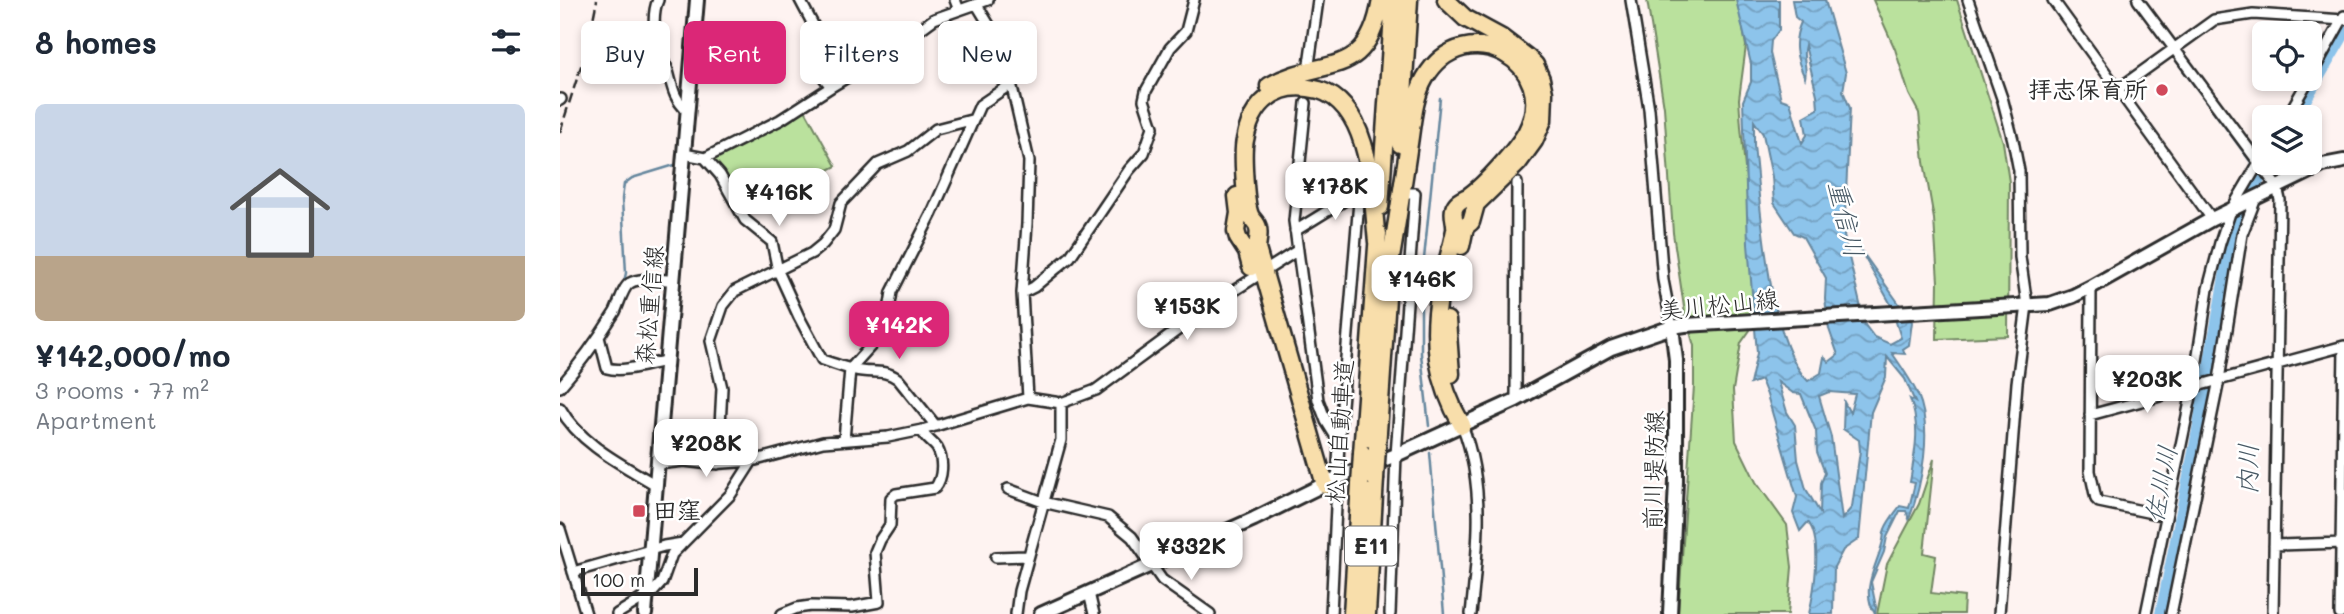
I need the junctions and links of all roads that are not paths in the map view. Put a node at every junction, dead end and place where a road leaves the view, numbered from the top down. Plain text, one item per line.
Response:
1 (658, 0) edge
2 (696, 0) edge
3 (800, 0) edge
4 (954, 0) edge
5 (988, 0) edge
6 (1186, 0) edge
7 (1318, 0) edge
8 (1381, 0) edge
9 (1394, 0) edge
10 (1409, 0) edge
11 (1446, 0) edge
12 (1631, 0) edge
13 (1968, 0) edge
14 (2053, 0) edge
15 (2138, 0) edge
16 (977, 5) junction
17 (1193, 5) edge
18 (959, 10) junction
19 (2343, 18) edge
20 (987, 21) edge
21 (2175, 49) junction
22 (2322, 55) edge
23 (1309, 64) dead end
24 (1011, 84) joint
25 (831, 87) junction
26 (2118, 89) junction
27 (1306, 103) dead end
28 (687, 111) junction
29 (971, 121) junction
30 (684, 154) junction
31 (2252, 155) edge
32 (705, 158) junction
33 (2344, 161) edge
34 (2253, 175) edge
35 (2267, 175) edge
36 (1517, 183) dead end
37 (2277, 187) junction
38 (1406, 193) dead end
39 (2255, 199) junction
40 (2233, 209) junction
41 (2211, 219) junction
42 (1295, 231) junction
43 (1377, 242) junction
44 (1298, 250) junction
45 (778, 271) junction
46 (1259, 275) junction
47 (1388, 276) junction
48 (673, 280) junction
49 (2091, 286) junction
50 (1022, 293) junction
51 (2023, 306) junction
52 (1679, 326) junction
53 (599, 337) junction
54 (666, 361) junction
55 (2279, 364) junction
56 (850, 369) junction
57 (2217, 380) junction
58 (2194, 386) junction
59 (560, 387) edge
60 (1028, 398) junction
61 (1516, 400) junction
62 (1061, 403) junction
63 (560, 408) edge
64 (2090, 415) junction
65 (1462, 425) junction
66 (936, 426) junction
67 (922, 430) junction
68 (844, 440) junction
69 (1339, 442) junction
70 (1369, 450) junction
71 (1396, 455) junction
72 (752, 461) junction
73 (658, 464) junction
74 (718, 464) junction
75 (1367, 481) junction
76 (1331, 482) junction
77 (656, 485) junction
78 (1008, 489) dead end
79 (1043, 502) junction
80 (2166, 516) junction
81 (560, 529) edge
82 (683, 543) junction
83 (2343, 543) edge
84 (2274, 545) junction
85 (650, 551) junction
86 (1028, 556) junction
87 (996, 557) dead end
88 (1153, 564) junction
89 (573, 572) junction
90 (1089, 593) junction
91 (646, 596) junction
92 (586, 614) edge
93 (617, 614) edge
94 (645, 614) edge
95 (782, 614) edge
96 (1016, 614) edge
97 (1041, 614) edge
98 (1094, 614) edge
99 (1210, 614) edge
100 (1331, 614) edge
101 (1352, 614) edge
102 (1367, 614) edge
103 (1390, 614) edge
104 (1471, 614) edge
105 (1670, 614) edge
106 (1999, 614) edge
107 (2146, 614) edge
108 (2171, 614) edge
109 (2273, 614) edge
110 (2340, 614) edge

1 - 28 street
2 - 28 main road, 森松重信線
3 - 25 street
4 - 18 street
5 - 16 street
6 - 17 street
7 - 23 street
8 - 46 highway
9 - 43 highway, 松山自動車道 / E11
10 - 47 highway, 松山自動車道 / E11
11 - 65 highway
12 - 52 street
13 - 51 street
14 - 26 street
15 - 21 street
16 - 18 street
16 - 20 street
17 - 50 street
18 - 25 street
19 - 21 street
19 - 22 street
21 - 26 street
21 - 31 street
24 - 29 street
24 - 50 street
25 - 32 street
26 - 41 street
27 - 42 street
28 - 30 main road, 森松重信線
29 - 45 street
29 - 56 street
30 - 32 street
30 - 48 main road, 森松重信線
32 - 45 street
33 - 37 main road, 美川松山線
34 - 40 street
35 - 37 street
36 - 61 street
37 - 39 main road, 美川松山線
37 - 55 street
38 - 71 street
39 - 40 main road, 美川松山線
39 - 57 street
40 - 41 main road, 美川松山線
40 - 58 street
41 - 49 main road, 美川松山線
42 - 44 street
42 - 69 street
43 - 46 highway
43 - 70 highway, 松山自動車道 / E11
44 - 46 street
44 - 69 street
45 - 56 street
45 - 74 street
46 - 62 street
46 - 76 highway
47 - 65 highway
47 - 70 highway, 松山自動車道 / E11
48 - 53 street
48 - 54 main road, 森松重信線
49 - 51 main road, 美川松山線
49 - 64 street
50 - 60 street
51 - 52 main road, 美川松山線
51 - 106 street
52 - 61 main road, 美川松山線
52 - 105 main road, 前川堤防線
53 - 54 street
53 - 59 street
54 - 73 main road, 森松重信線
55 - 57 street
55 - 83 street
55 - 84 street
56 - 66 street
56 - 68 street
57 - 58 street
57 - 108 street
58 - 64 street
58 - 80 street
60 - 62 street
60 - 66 street
61 - 65 main road, 美川松山線
62 - 79 street
63 - 77 street
64 - 80 street
65 - 71 main road, 美川松山線
65 - 104 street
66 - 67 street
67 - 68 street
67 - 95 street
68 - 72 street
69 - 76 street
70 - 75 highway, 松山自動車道 / E11, bridge
71 - 76 main road, 美川松山線
71 - 103 street
72 - 74 street
72 - 82 street
73 - 74 street
73 - 77 main road, 森松重信線
75 - 101 highway, 松山自動車道 / E11
75 - 102 highway, 松山自動車道 / E11
76 - 88 main road, 美川松山線
76 - 100 street
77 - 85 main road, 森松重信線
78 - 79 street
79 - 86 street
79 - 88 street
80 - 107 street
81 - 89 street
82 - 85 street
82 - 91 street
83 - 84 street
83 - 110 street
84 - 109 street
85 - 89 street
85 - 91 main road, 森松重信線
86 - 87 street
86 - 96 street
88 - 90 main road, 美川松山線
88 - 99 street
89 - 92 street
90 - 97 main road, 美川松山線
90 - 98 street
91 - 93 street
91 - 94 main road, 森松重信線

